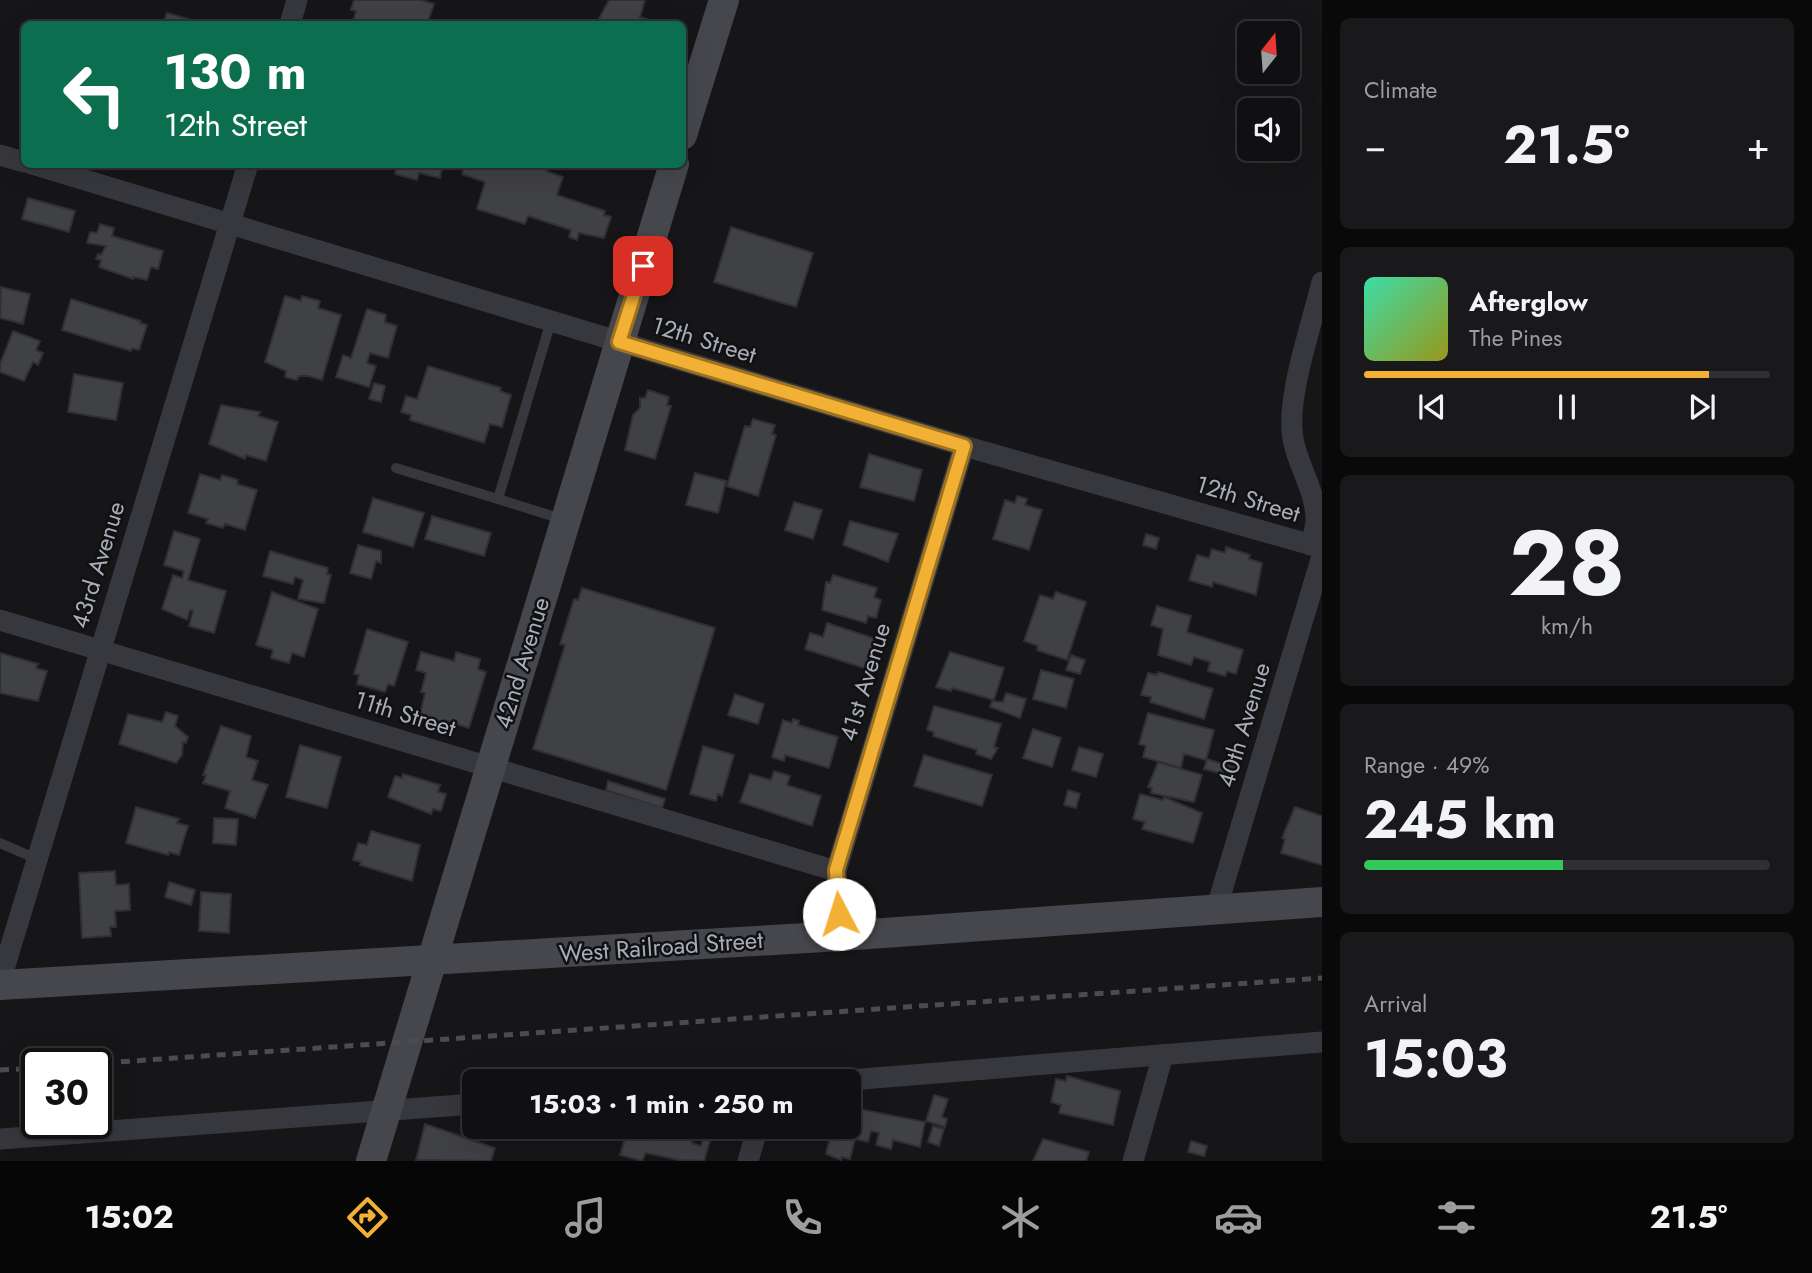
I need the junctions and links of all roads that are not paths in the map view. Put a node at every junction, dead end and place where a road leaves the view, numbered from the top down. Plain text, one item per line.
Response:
1 (298, 0) edge
2 (724, 0) edge
3 (291, 21) edge
4 (686, 122) edge
5 (0, 155) edge
6 (21, 161) edge
7 (45, 168) edge
8 (247, 168) edge
9 (673, 168) edge
10 (230, 226) junction
11 (1322, 282) edge
12 (551, 321) junction
13 (619, 342) junction
14 (964, 446) junction
15 (397, 468) dead end
16 (498, 499) junction
17 (565, 520) junction
18 (1318, 550) edge
19 (0, 620) edge
20 (100, 651) junction
21 (490, 767) junction
22 (0, 843) edge
23 (37, 859) junction
24 (836, 870) junction
25 (1322, 902) edge
26 (1216, 910) junction
27 (841, 936) junction
28 (6, 942) edge
29 (433, 961) junction
30 (0, 984) edge
31 (1322, 1042) edge
32 (1163, 1055) junction
33 (861, 1079) edge
34 (462, 1105) edge
35 (386, 1110) junction
36 (0, 1139) edge
37 (754, 1139) edge
38 (371, 1161) edge
39 (748, 1161) edge
40 (1133, 1161) edge

1 - 3 street
2 - 4 street
5 - 6 street
7 - 10 street, 12th Street
8 - 10 street, 43rd Avenue
9 - 13 street, 42nd Avenue
10 - 12 street, 12th Street
10 - 20 street, 43rd Avenue
11 - 18 street, 40th Avenue
12 - 13 street, 12th Street
12 - 16 lane
13 - 14 street, 12th Street
13 - 17 street, 42nd Avenue
14 - 18 street, 12th Street
14 - 24 street, 41st Avenue
15 - 16 lane
16 - 17 lane
17 - 21 street, 42nd Avenue
18 - 26 street, 40th Avenue
19 - 20 street, 11th Street
20 - 21 street, 11th Street
20 - 23 street, 43rd Avenue
21 - 24 street, 11th Street
21 - 29 street, 42nd Avenue
22 - 23 lane
23 - 28 street, 43rd Avenue
24 - 27 street, 41st Avenue
25 - 26 street, West Railroad Street
26 - 27 street, West Railroad Street
27 - 29 street, West Railroad Street
28 - 30 street, 43rd Avenue
29 - 30 street, West Railroad Street
29 - 35 street, 42nd Avenue
31 - 32 street
32 - 33 street
32 - 40 street
34 - 35 street
35 - 36 street
35 - 38 street, 42nd Avenue
37 - 39 street

